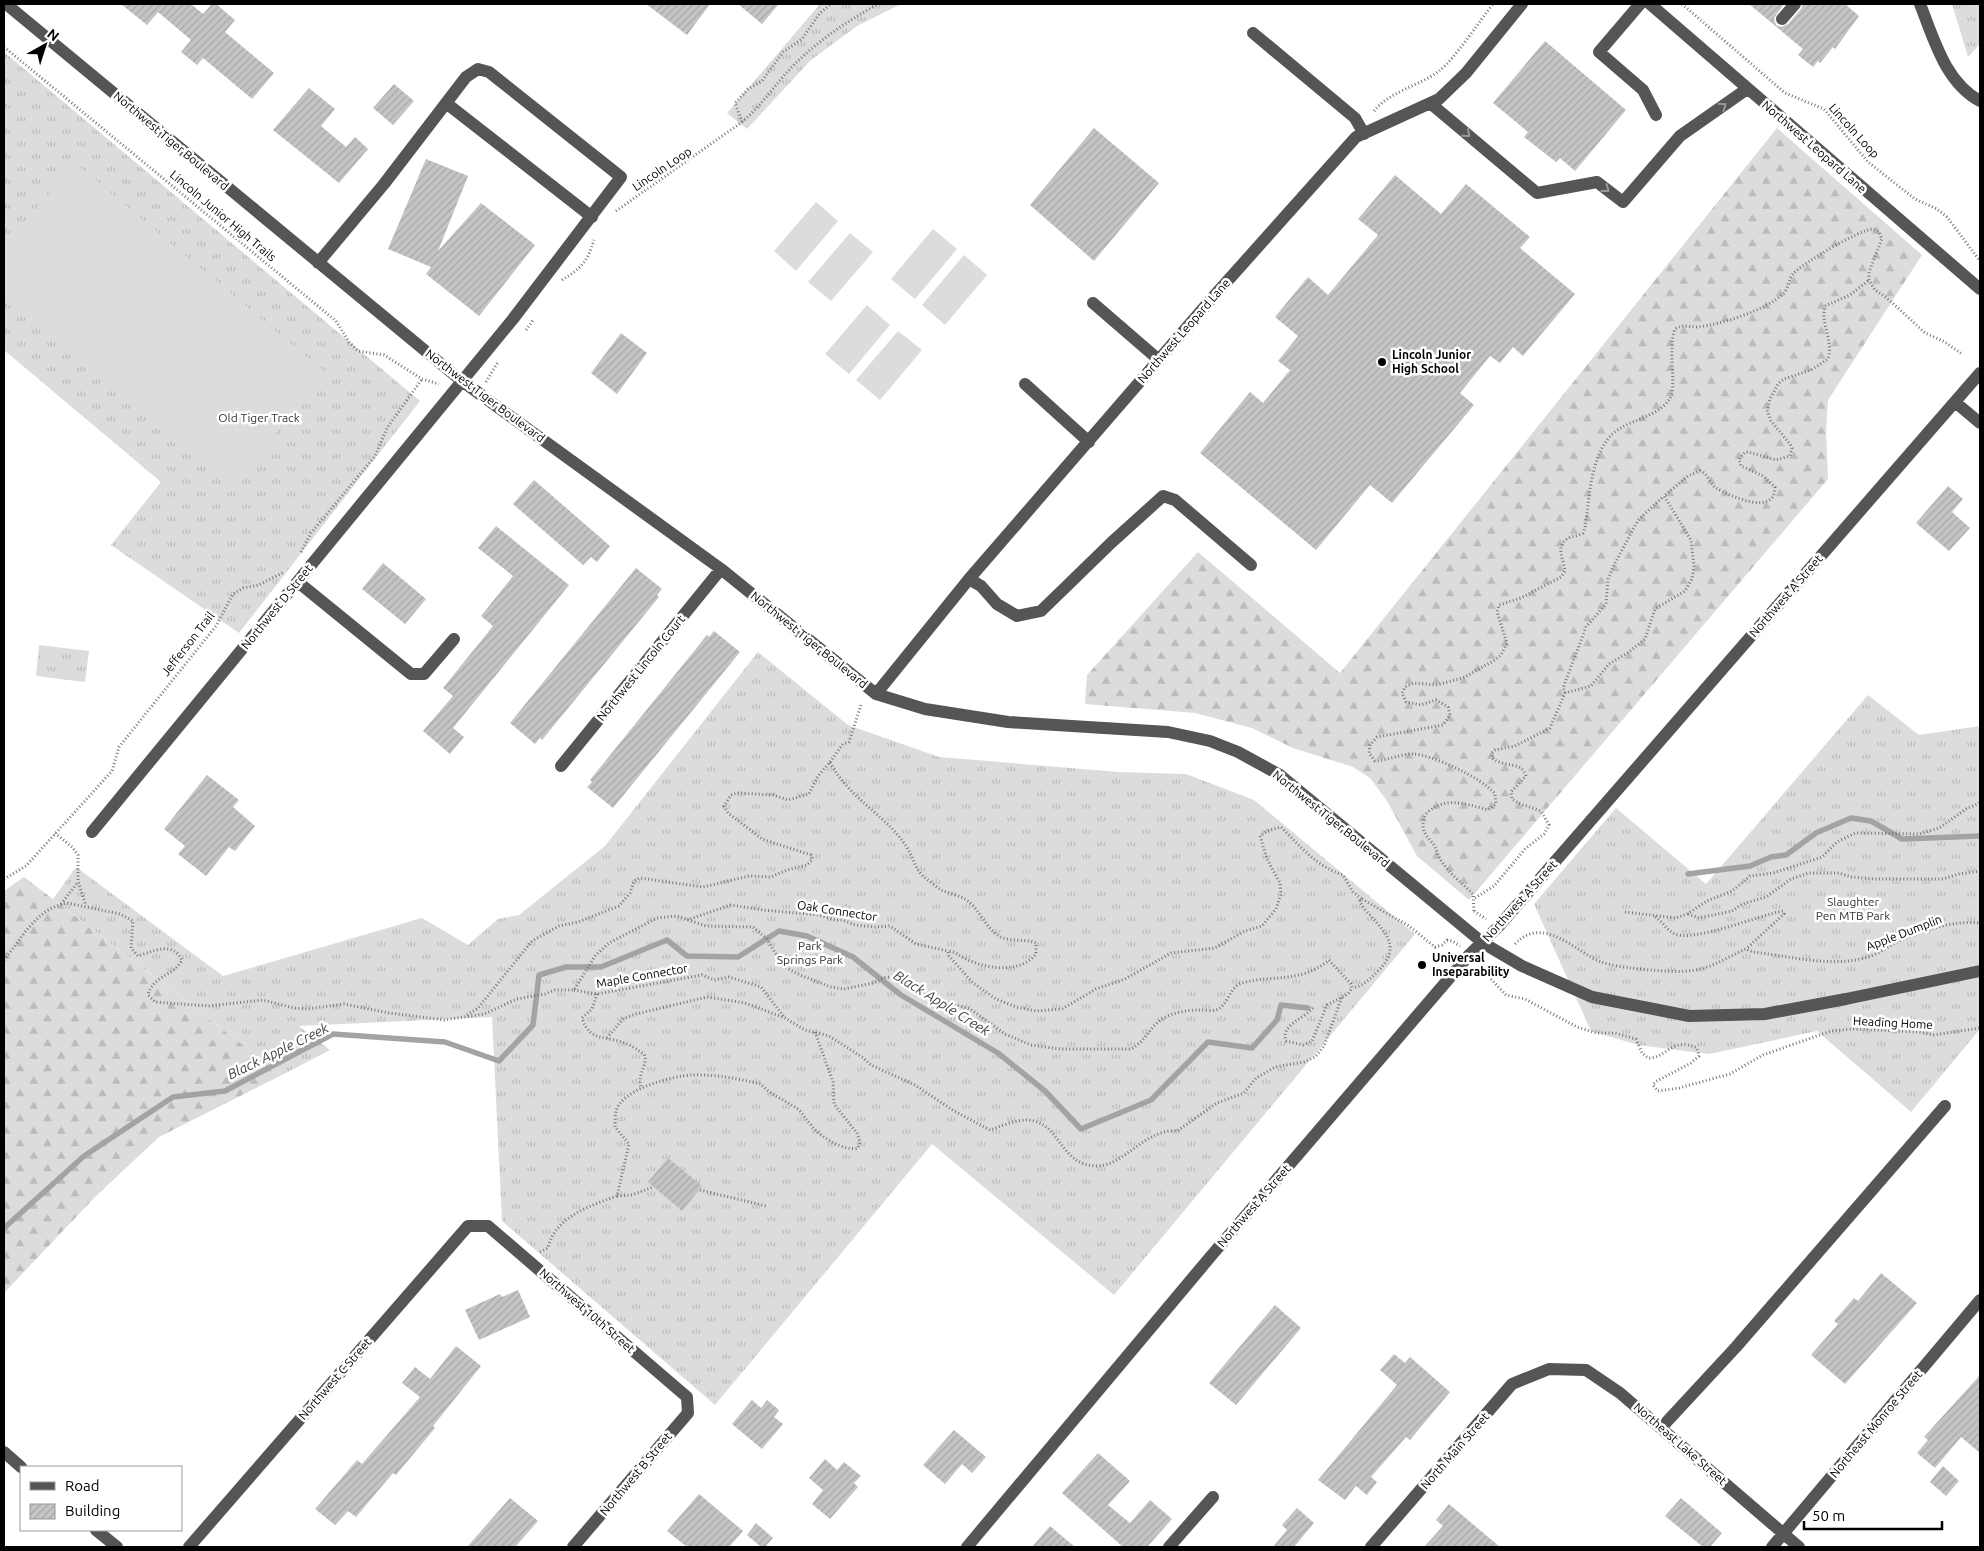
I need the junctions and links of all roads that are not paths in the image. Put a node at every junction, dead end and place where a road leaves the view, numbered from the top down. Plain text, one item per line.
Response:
1 (6, 4) edge
2 (1522, 4) edge
3 (1640, 4) edge
4 (1650, 4) edge
5 (1795, 4) edge
6 (1920, 4) edge
7 (1782, 19) dead end
8 (1253, 33) dead end
9 (1747, 89) junction
10 (1980, 101) edge
11 (446, 103) junction
12 (1430, 103) junction
13 (1656, 115) dead end
14 (1364, 134) junction
15 (592, 217) junction
16 (318, 263) junction
17 (1980, 289) edge
18 (1093, 303) dead end
19 (1159, 360) junction
20 (1980, 373) edge
21 (463, 382) junction
22 (1024, 384) dead end
23 (1955, 402) junction
24 (1980, 424) edge
25 (1089, 442) junction
26 (1252, 565) dead end
27 (720, 569) junction
28 (969, 579) junction
29 (298, 582) junction
30 (454, 639) dead end
31 (876, 694) junction
32 (561, 766) dead end
33 (92, 832) dead end
34 (1483, 943) junction
35 (1980, 971) edge
36 (1945, 1106) dead end
37 (488, 1226) joint
38 (1980, 1300) edge
39 (1549, 1369) joint
40 (687, 1397) joint
41 (1661, 1428) junction
42 (4, 1452) edge
43 (20, 1466) edge
44 (1213, 1496) dead end
45 (97, 1531) edge
46 (1784, 1533) junction
47 (117, 1547) edge
48 (189, 1547) edge
49 (573, 1547) edge
50 (967, 1547) edge
51 (1169, 1547) edge
52 (1371, 1547) edge
53 (1772, 1547) edge
54 (1799, 1547) edge

1 - 16 street, Northwest Tiger Boulevard
2 - 12 street, Northwest Leopard Lane
3 - 13 street
4 - 9 street, Northwest Leopard Lane
5 - 7 street
6 - 10 street
8 - 14 street
12 -> 9 street
9 - 17 street, Northwest Leopard Lane
11 - 15 street
11 - 15 street, Northwest D Street
11 - 16 street
12 - 14 street, Northwest Leopard Lane
14 - 19 street, Northwest Leopard Lane
15 - 21 street, Northwest D Street
16 - 21 street, Northwest Tiger Boulevard
18 - 19 street
19 - 25 street, Northwest Leopard Lane
20 - 23 street, Northwest A Street
21 - 27 street, Northwest Tiger Boulevard
21 - 29 street, Northwest D Street
22 - 25 street
23 - 24 street
23 - 34 street, Northwest A Street
25 - 28 street, Northwest Leopard Lane
26 - 28 street
27 - 31 street, Northwest Tiger Boulevard
27 - 32 street, Northwest Lincoln Court
28 - 31 street, Northwest Leopard Lane
29 - 30 street
29 - 33 street, Northwest D Street
31 - 34 street, Northwest Tiger Boulevard
34 - 35 street, Northwest Tiger Boulevard
34 - 50 street, Northwest A Street
36 - 41 street
37 - 40 street, Northwest 10th Street
37 - 48 street, Northwest C Street
38 - 46 street, Northeast Monroe Street
39 - 41 street, Northeast Lake Street
39 - 52 street, North Main Street
40 - 49 street, Northwest B Street
41 - 46 street, Northeast Lake Street
42 - 43 street
44 - 51 street
45 - 47 street
46 - 53 street, Northeast Monroe Street
46 - 54 street, Northeast Lake Street

